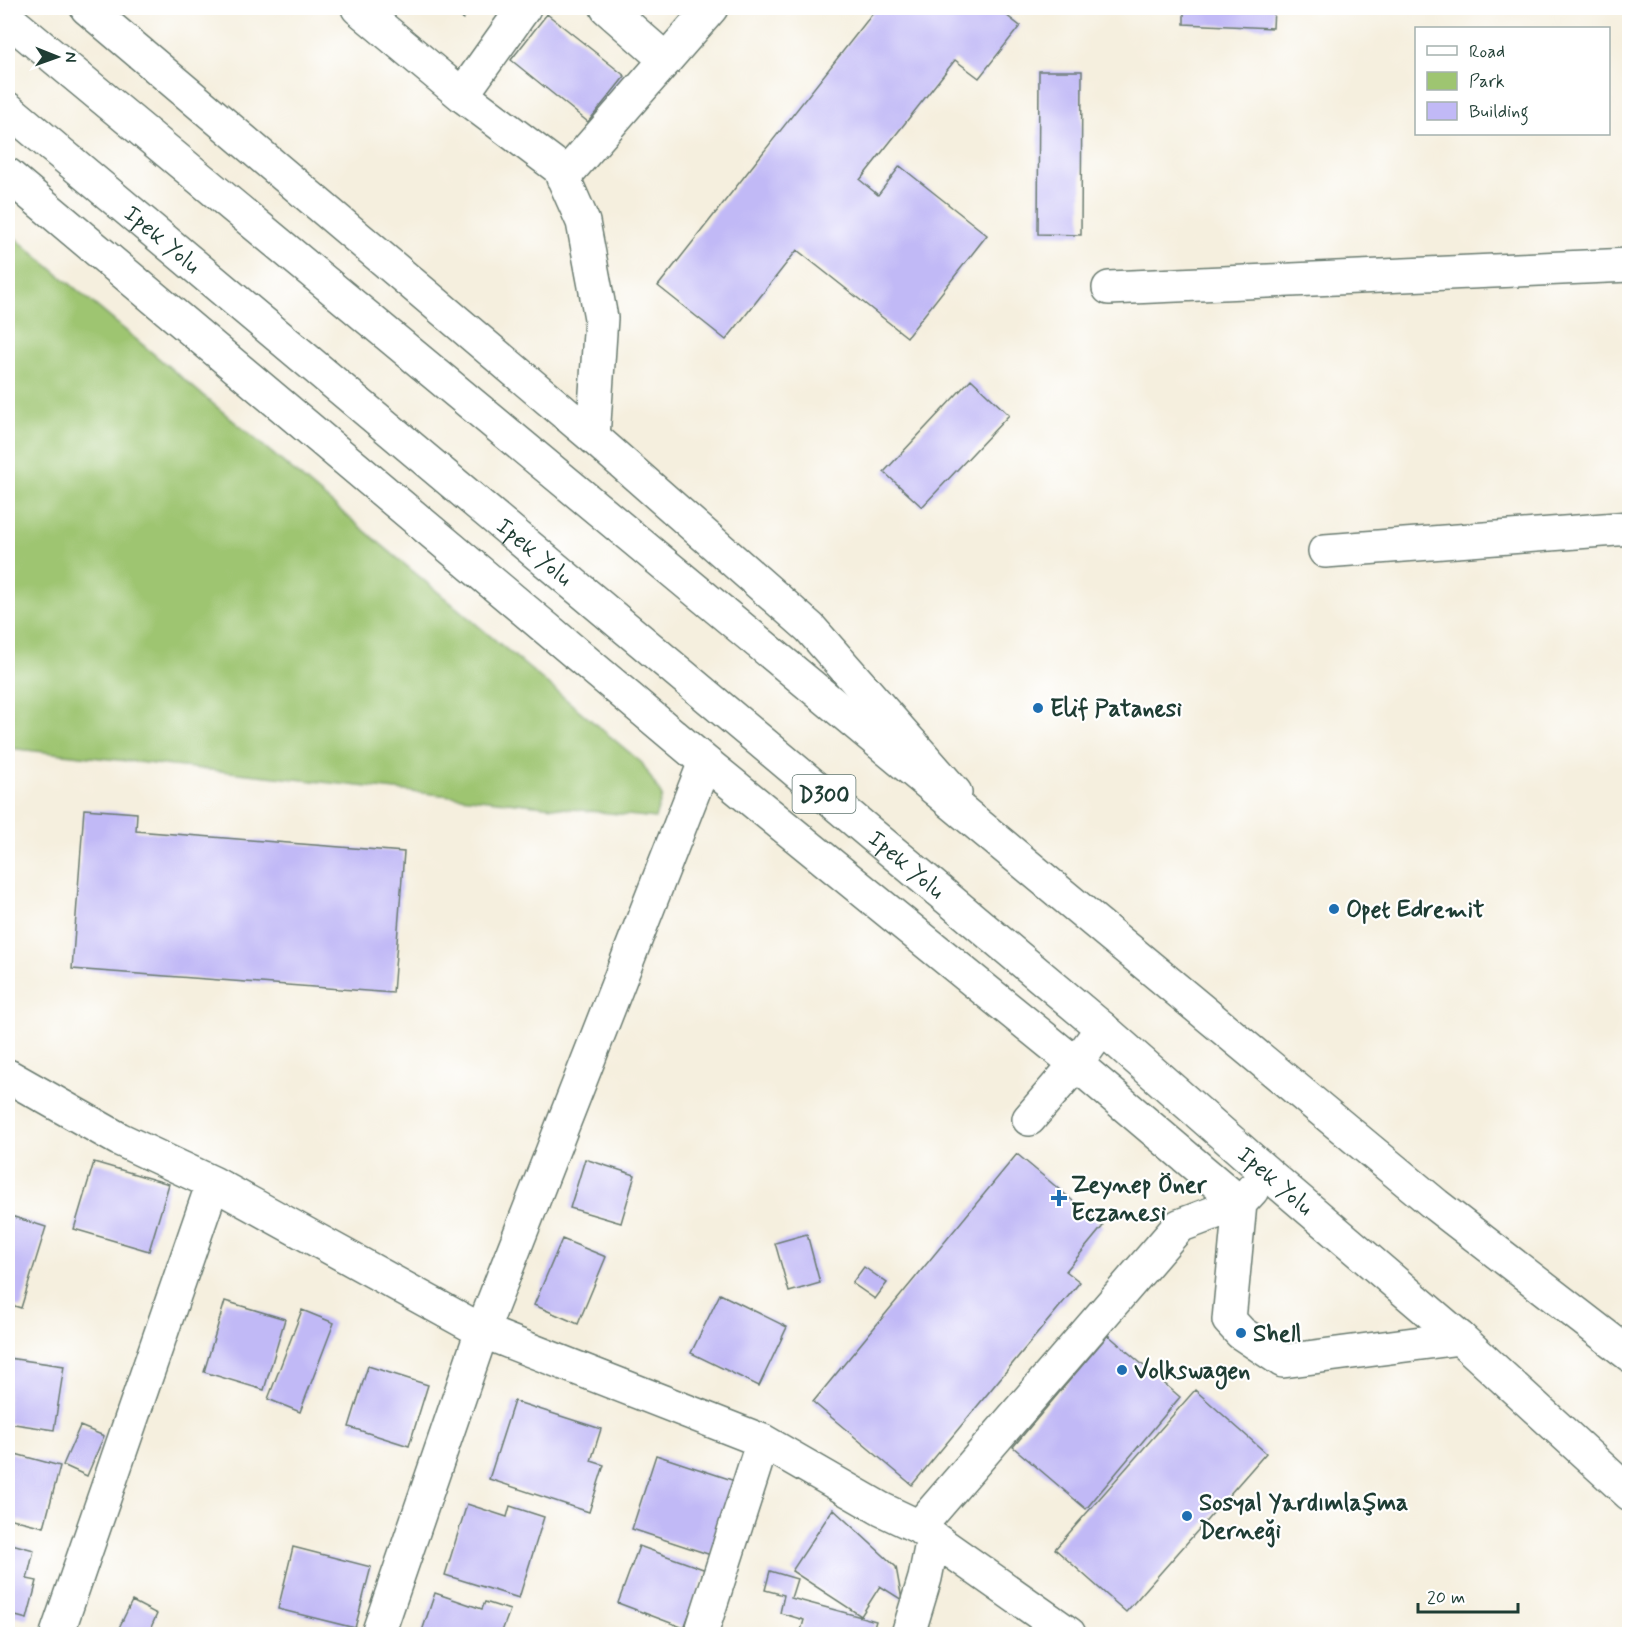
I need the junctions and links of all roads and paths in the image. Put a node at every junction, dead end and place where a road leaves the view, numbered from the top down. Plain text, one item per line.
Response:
1 (87, 8) edge
2 (358, 8) edge
3 (524, 8) edge
4 (607, 8) edge
5 (711, 8) edge
6 (8, 19) edge
7 (666, 60) junction
8 (462, 95) junction
9 (8, 109) edge
10 (8, 175) edge
11 (563, 178) junction
12 (1629, 265) edge
13 (1109, 288) dead end
14 (593, 437) junction
15 (1629, 528) edge
16 (1325, 551) dead end
17 (705, 762) junction
18 (998, 842) junction
19 (1102, 1028) junction
20 (1076, 1064) junction
21 (8, 1076) edge
22 (1029, 1119) dead end
23 (1267, 1173) junction
24 (213, 1183) junction
25 (1240, 1203) junction
26 (482, 1331) junction
27 (1460, 1338) junction
28 (1629, 1355) edge
29 (763, 1441) junction
30 (1629, 1494) edge
31 (926, 1532) junction
32 (57, 1635) edge
33 (378, 1635) edge
34 (701, 1635) edge
35 (908, 1635) edge
36 (1069, 1635) edge

1 - 14 main road
2 - 8 main road
3 - 8 main road
4 - 7 main road
5 - 7 main road
6 - 18 main road
7 - 11 main road
8 - 11 main road
9 - 19 main road, Ipek Yolu / D300
10 - 17 main road
11 - 14 main road
12 - 13 main road
14 - 18 main road
15 - 16 main road
17 - 20 main road
17 - 26 main road
18 - 28 main road
19 - 20 main road
19 - 23 main road, Ipek Yolu / D300
20 - 22 main road
20 - 25 main road
21 - 24 main road
23 - 25 main road
23 - 27 main road, Ipek Yolu / D300
24 - 26 main road
24 - 32 main road
25 - 27 main road
25 - 31 main road
26 - 29 main road
26 - 33 main road
27 - 30 main road, Ipek Yolu / D300
29 - 31 main road
29 - 34 main road
31 - 35 main road
31 - 36 main road

